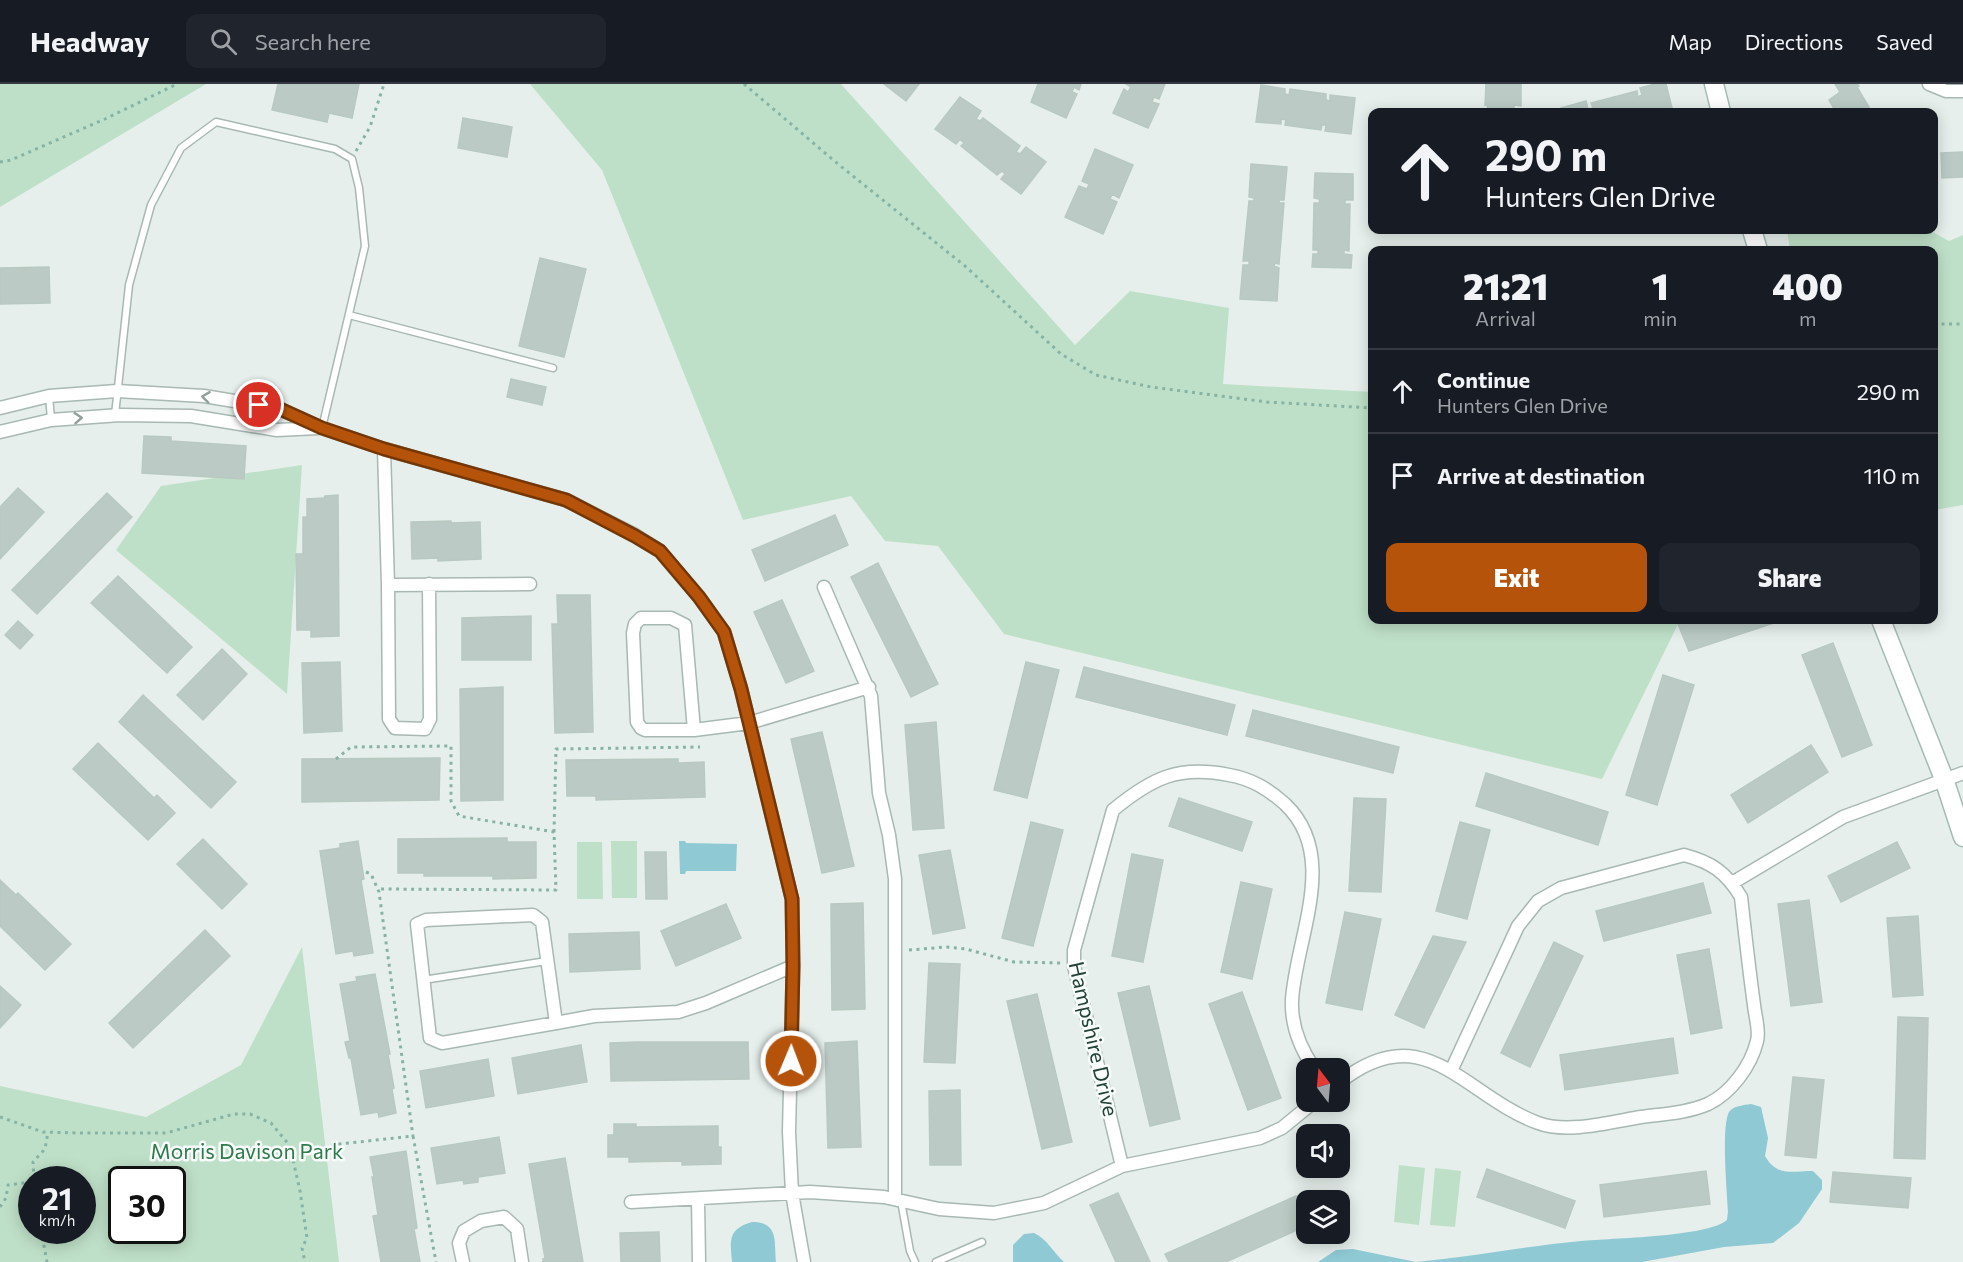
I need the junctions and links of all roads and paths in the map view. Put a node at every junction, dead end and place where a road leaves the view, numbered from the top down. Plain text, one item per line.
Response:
1 (177, 84) edge
2 (384, 84) edge
3 (744, 84) edge
4 (1714, 84) edge
5 (1929, 84) edge
6 (1963, 91) edge
7 (1720, 108) edge
8 (352, 159) junction
9 (0, 162) edge
10 (349, 315) junction
11 (1938, 324) edge
12 (1963, 324) edge
13 (553, 368) dead end
14 (117, 391) junction
15 (49, 396) junction
16 (0, 408) edge
17 (1368, 408) edge
18 (115, 415) junction
19 (51, 420) junction
20 (322, 428) junction
21 (0, 432) edge
22 (384, 449) junction
23 (429, 584) junction
24 (530, 584) dead end
25 (388, 585) junction
26 (824, 587) dead end
27 (1883, 624) edge
28 (868, 687) junction
29 (749, 723) junction
30 (694, 730) junction
31 (700, 747) dead end
32 (336, 759) dead end
33 (1963, 773) edge
34 (1944, 779) junction
35 (554, 832) junction
36 (1963, 837) edge
37 (366, 872) dead end
38 (1732, 883) junction
39 (378, 889) junction
40 (895, 951) junction
41 (547, 962) junction
42 (1074, 963) junction
43 (793, 966) junction
44 (423, 980) junction
45 (556, 1023) junction
46 (1307, 1058) edge
47 (1451, 1071) junction
48 (1350, 1074) edge
49 (1302, 1112) edge
50 (0, 1117) edge
51 (48, 1132) junction
52 (413, 1136) junction
53 (331, 1144) dead end
54 (33, 1166) edge
55 (1122, 1166) junction
56 (18, 1183) edge
57 (792, 1193) junction
58 (698, 1200) junction
59 (898, 1200) junction
60 (631, 1202) dead end
61 (0, 1207) edge
62 (982, 1242) dead end
63 (44, 1244) edge
64 (47, 1262) edge
65 (304, 1262) edge
66 (436, 1262) edge
67 (463, 1262) edge
68 (522, 1262) edge
69 (699, 1262) edge
70 (804, 1262) edge
71 (915, 1262) edge
72 (936, 1262) edge

1 - 9 path
2 - 8 path
3 - 17 path
4 - 7 street
5 - 6 street
8 - 10 lane
8 - 14 lane
10 - 13 lane
10 - 20 lane
11 - 12 path
14 - 15 street
14 - 18 lane
20 -> 14 street
15 - 16 street
15 - 19 lane
19 -> 18 street
18 - 20 street
19 - 21 street
20 - 22 street
22 - 25 street
22 - 29 street
23 - 24 street
23 - 25 street
23 - 25 street
26 - 28 street
27 - 34 street
28 - 29 street
28 - 40 street
29 - 30 street
29 - 43 street
30 - 30 street
31 - 35 path
32 - 35 path
33 - 34 street
34 - 36 street
34 - 38 street
35 - 39 path
37 - 39 path
38 - 47 street
38 - 47 street
39 - 52 path
40 - 42 path
40 - 59 street
41 - 44 lane
41 - 44 street
41 - 45 street
42 - 46 street, Hampshire Drive
42 - 55 street, Hampshire Drive
43 - 45 street
43 - 57 street
44 - 45 street
47 - 48 street
49 - 55 street
50 - 51 path
51 - 54 path
51 - 65 path
52 - 53 path
52 - 66 path
55 - 59 street
56 - 61 path
57 - 58 street
57 - 59 street
57 - 70 street
58 - 60 street
58 - 69 street
59 - 71 lane
62 - 72 lane
63 - 64 path
67 - 68 street

